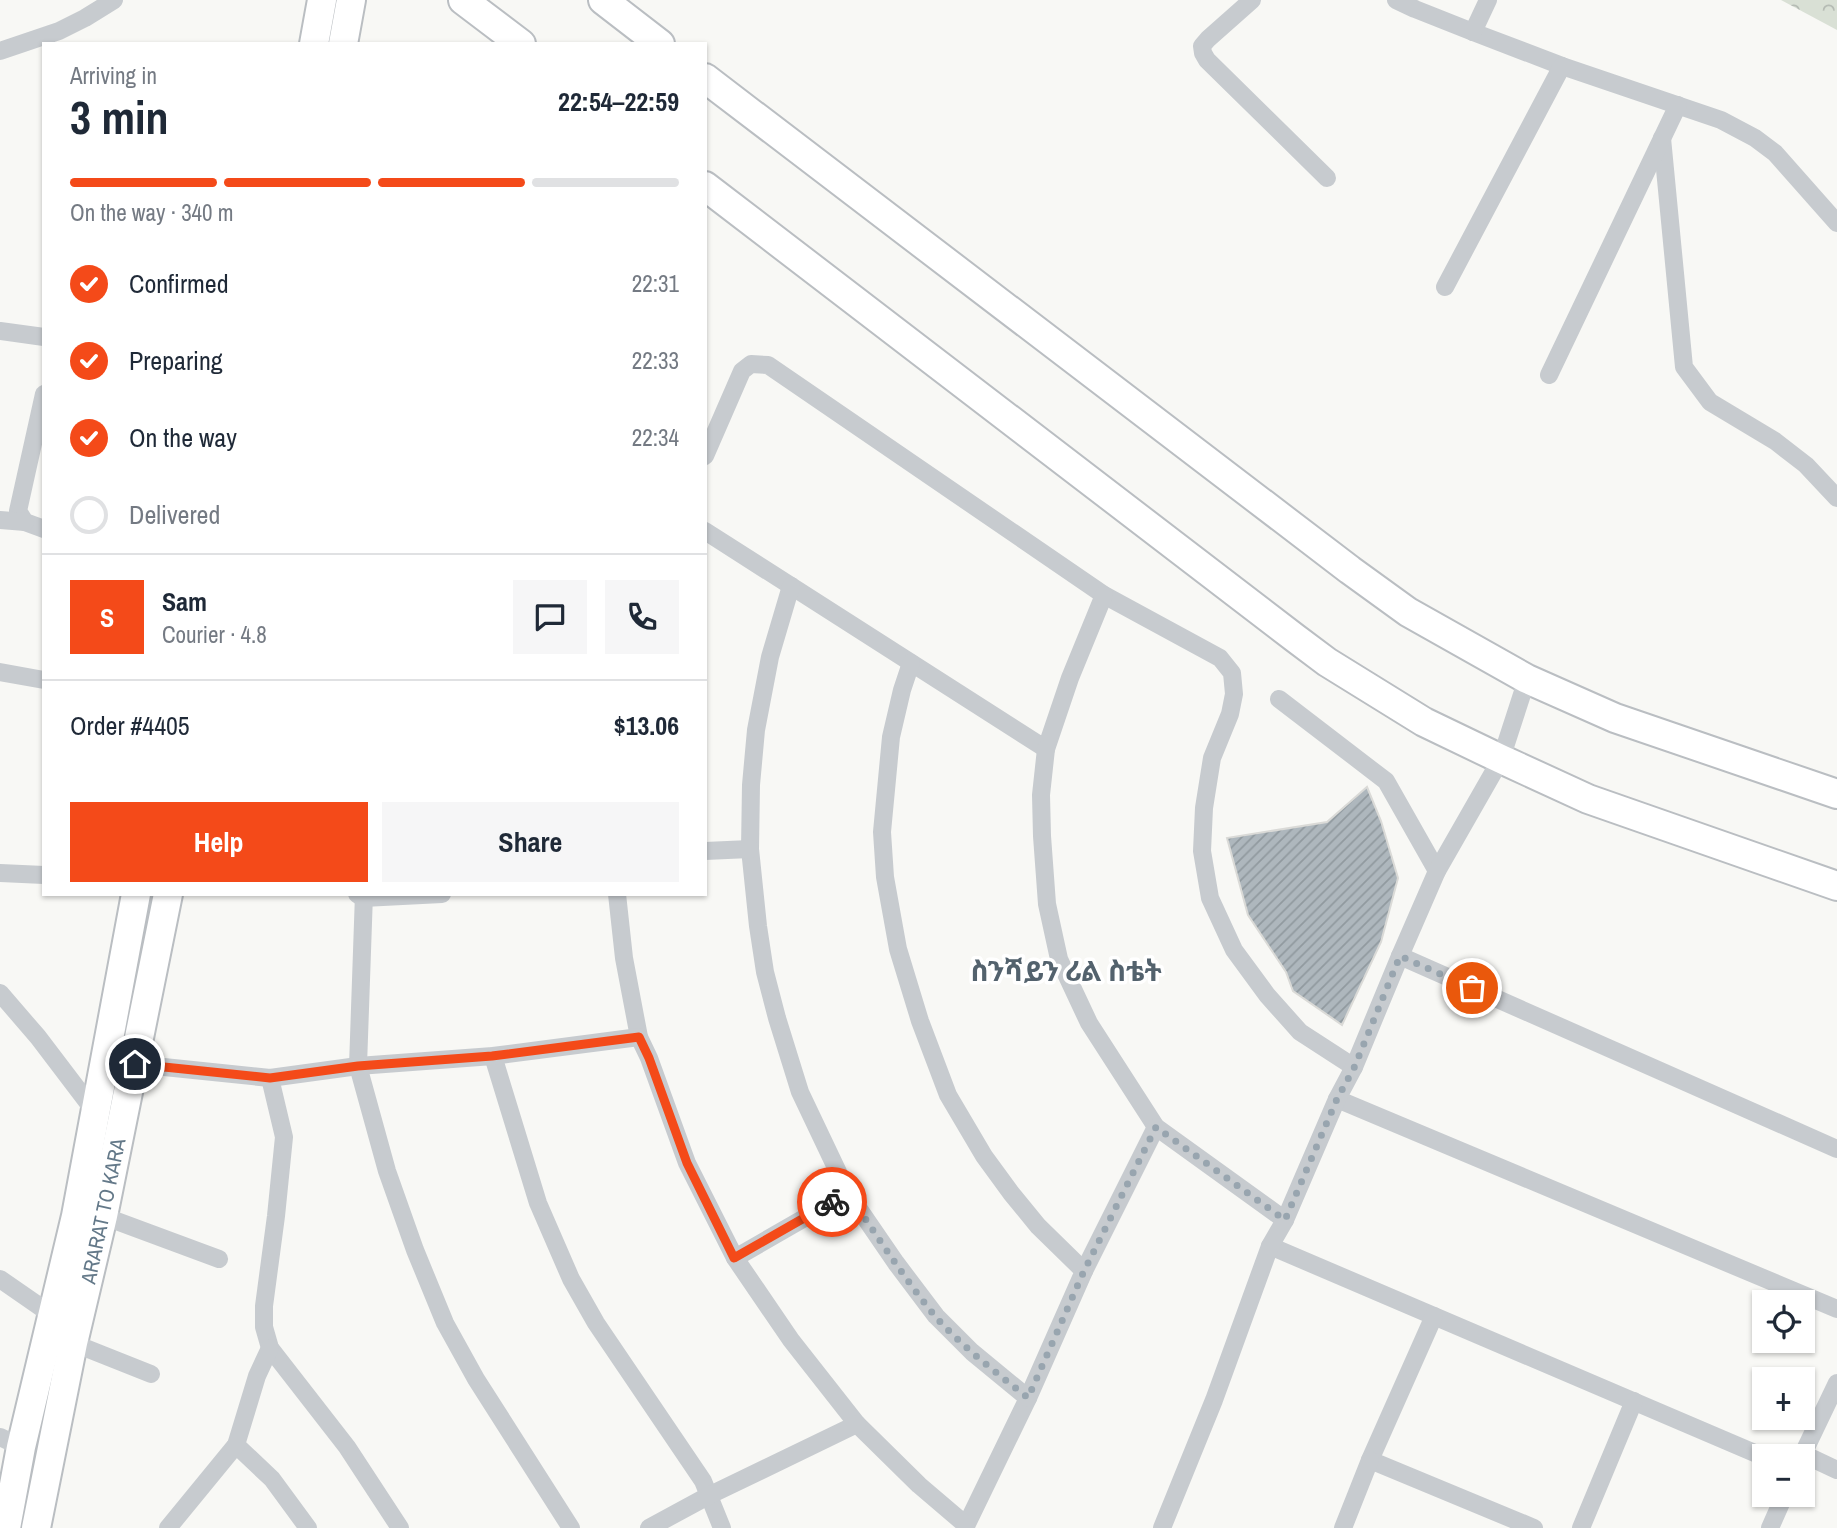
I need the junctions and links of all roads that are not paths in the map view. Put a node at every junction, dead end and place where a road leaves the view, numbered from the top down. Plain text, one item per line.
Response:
1 (323, 0) edge
2 (351, 0) edge
3 (463, 0) edge
4 (603, 0) edge
5 (1252, 0) edge
6 (1396, 0) edge
7 (1488, 0) edge
8 (100, 3) edge
9 (1472, 32) junction
10 (314, 42) edge
11 (344, 42) edge
12 (518, 42) edge
13 (657, 42) edge
14 (0, 51) edge
15 (1562, 66) junction
16 (707, 80) edge
17 (1678, 105) junction
18 (1662, 138) junction
19 (1327, 178) dead end
20 (707, 188) edge
21 (1837, 223) edge
22 (1445, 287) dead end
23 (0, 331) edge
24 (42, 337) edge
25 (1549, 375) dead end
26 (42, 403) edge
27 (707, 451) edge
28 (1837, 498) edge
29 (0, 520) edge
30 (25, 522) junction
31 (42, 528) edge
32 (707, 532) edge
33 (791, 586) junction
34 (1104, 595) junction
35 (911, 663) junction
36 (0, 672) edge
37 (1527, 679) junction
38 (42, 680) edge
39 (1279, 699) dead end
40 (1046, 749) junction
41 (1501, 759) junction
42 (1837, 794) edge
43 (750, 849) junction
44 (707, 850) edge
45 (1437, 871) junction
46 (0, 873) edge
47 (42, 875) edge
48 (1837, 886) edge
49 (136, 896) edge
50 (168, 896) edge
51 (361, 896) edge
52 (617, 896) edge
53 (1400, 956) junction
54 (0, 993) edge
55 (639, 1037) junction
56 (492, 1056) junction
57 (135, 1064) junction
58 (358, 1066) junction
59 (1354, 1068) junction
60 (270, 1078) junction
61 (1337, 1099) junction
62 (95, 1112) junction
63 (1156, 1127) junction
64 (1837, 1149) edge
65 (848, 1193) junction
66 (103, 1216) junction
67 (1285, 1220) junction
68 (1270, 1247) junction
69 (734, 1258) junction
70 (219, 1259) dead end
71 (1084, 1271) junction
72 (0, 1279) edge
73 (1837, 1309) edge
74 (52, 1315) junction
75 (1434, 1316) junction
76 (73, 1343) junction
77 (270, 1348) junction
78 (151, 1374) dead end
79 (1837, 1383) edge
80 (50, 1388) junction
81 (1028, 1398) junction
82 (1634, 1401) junction
83 (857, 1424) junction
84 (11, 1442) edge
85 (1807, 1444) edge
86 (236, 1445) junction
87 (1752, 1452) edge
88 (1370, 1460) junction
89 (1815, 1461) edge
90 (1837, 1470) edge
91 (708, 1496) junction
92 (1779, 1507) edge
93 (965, 1526) edge
94 (6, 1528) edge
95 (36, 1528) edge
96 (168, 1528) edge
97 (308, 1528) edge
98 (400, 1528) edge
99 (571, 1528) edge
100 (649, 1528) edge
101 (723, 1528) edge
102 (1163, 1528) edge
103 (1343, 1528) edge
104 (1534, 1528) edge
105 (1581, 1528) edge
106 (1770, 1528) edge

1 - 10 main road
2 - 11 main road
3 - 12 main road
4 - 13 main road
5 - 19 street
6 - 9 street
7 - 9 street
8 - 14 street
9 - 15 street
15 - 17 street
15 - 22 street
16 - 37 main road
17 - 18 street
17 - 21 street
18 - 25 street
18 - 28 street
20 - 41 main road
23 - 24 street
26 - 30 street
27 - 34 street
29 - 30 street
30 - 31 street
32 - 33 street
33 - 35 street
33 - 43 street
34 - 40 street
34 - 59 street
35 - 40 street
35 - 71 street
36 - 38 street
37 - 41 street
37 - 42 main road
39 - 45 street
40 - 63 street
41 - 45 street
41 - 48 main road
43 - 44 street
43 - 65 street
45 - 53 street
46 - 47 street
49 - 62 main road, ARARAT TO KARA
50 - 57 main road, ARARAT TO KARA
51 - 58 street
52 - 55 street
53 - 59 street
53 - 64 street
54 - 62 street
55 - 56 street
55 - 69 street
56 - 58 street
56 - 91 street
57 - 60 street
57 - 66 main road, ARARAT TO KARA
58 - 60 street
58 - 99 street
59 - 61 street
60 - 77 street
61 - 67 street
61 - 73 street
62 - 74 main road, ARARAT TO KARA
63 - 67 street
63 - 71 street
65 - 69 street
65 - 81 street
66 - 70 street
66 - 76 main road, ARARAT TO KARA
67 - 68 street
68 - 75 street
68 - 102 street
69 - 83 street
71 - 81 street
72 - 74 street
74 - 80 main road, ARARAT TO KARA
75 - 82 street
75 - 88 street
76 - 78 street
76 - 80 main road, ARARAT TO KARA
77 - 86 street
77 - 98 street
79 - 85 street
80 - 84 main road, ARARAT TO KARA
80 - 95 main road, ARARAT TO KARA
81 - 93 street
82 - 87 street
82 - 105 street
83 - 91 street
83 - 93 street
84 - 94 main road, ARARAT TO KARA
86 - 96 street
86 - 97 street
88 - 103 street
88 - 104 street
89 - 90 street
91 - 100 street
91 - 101 street
92 - 106 street

